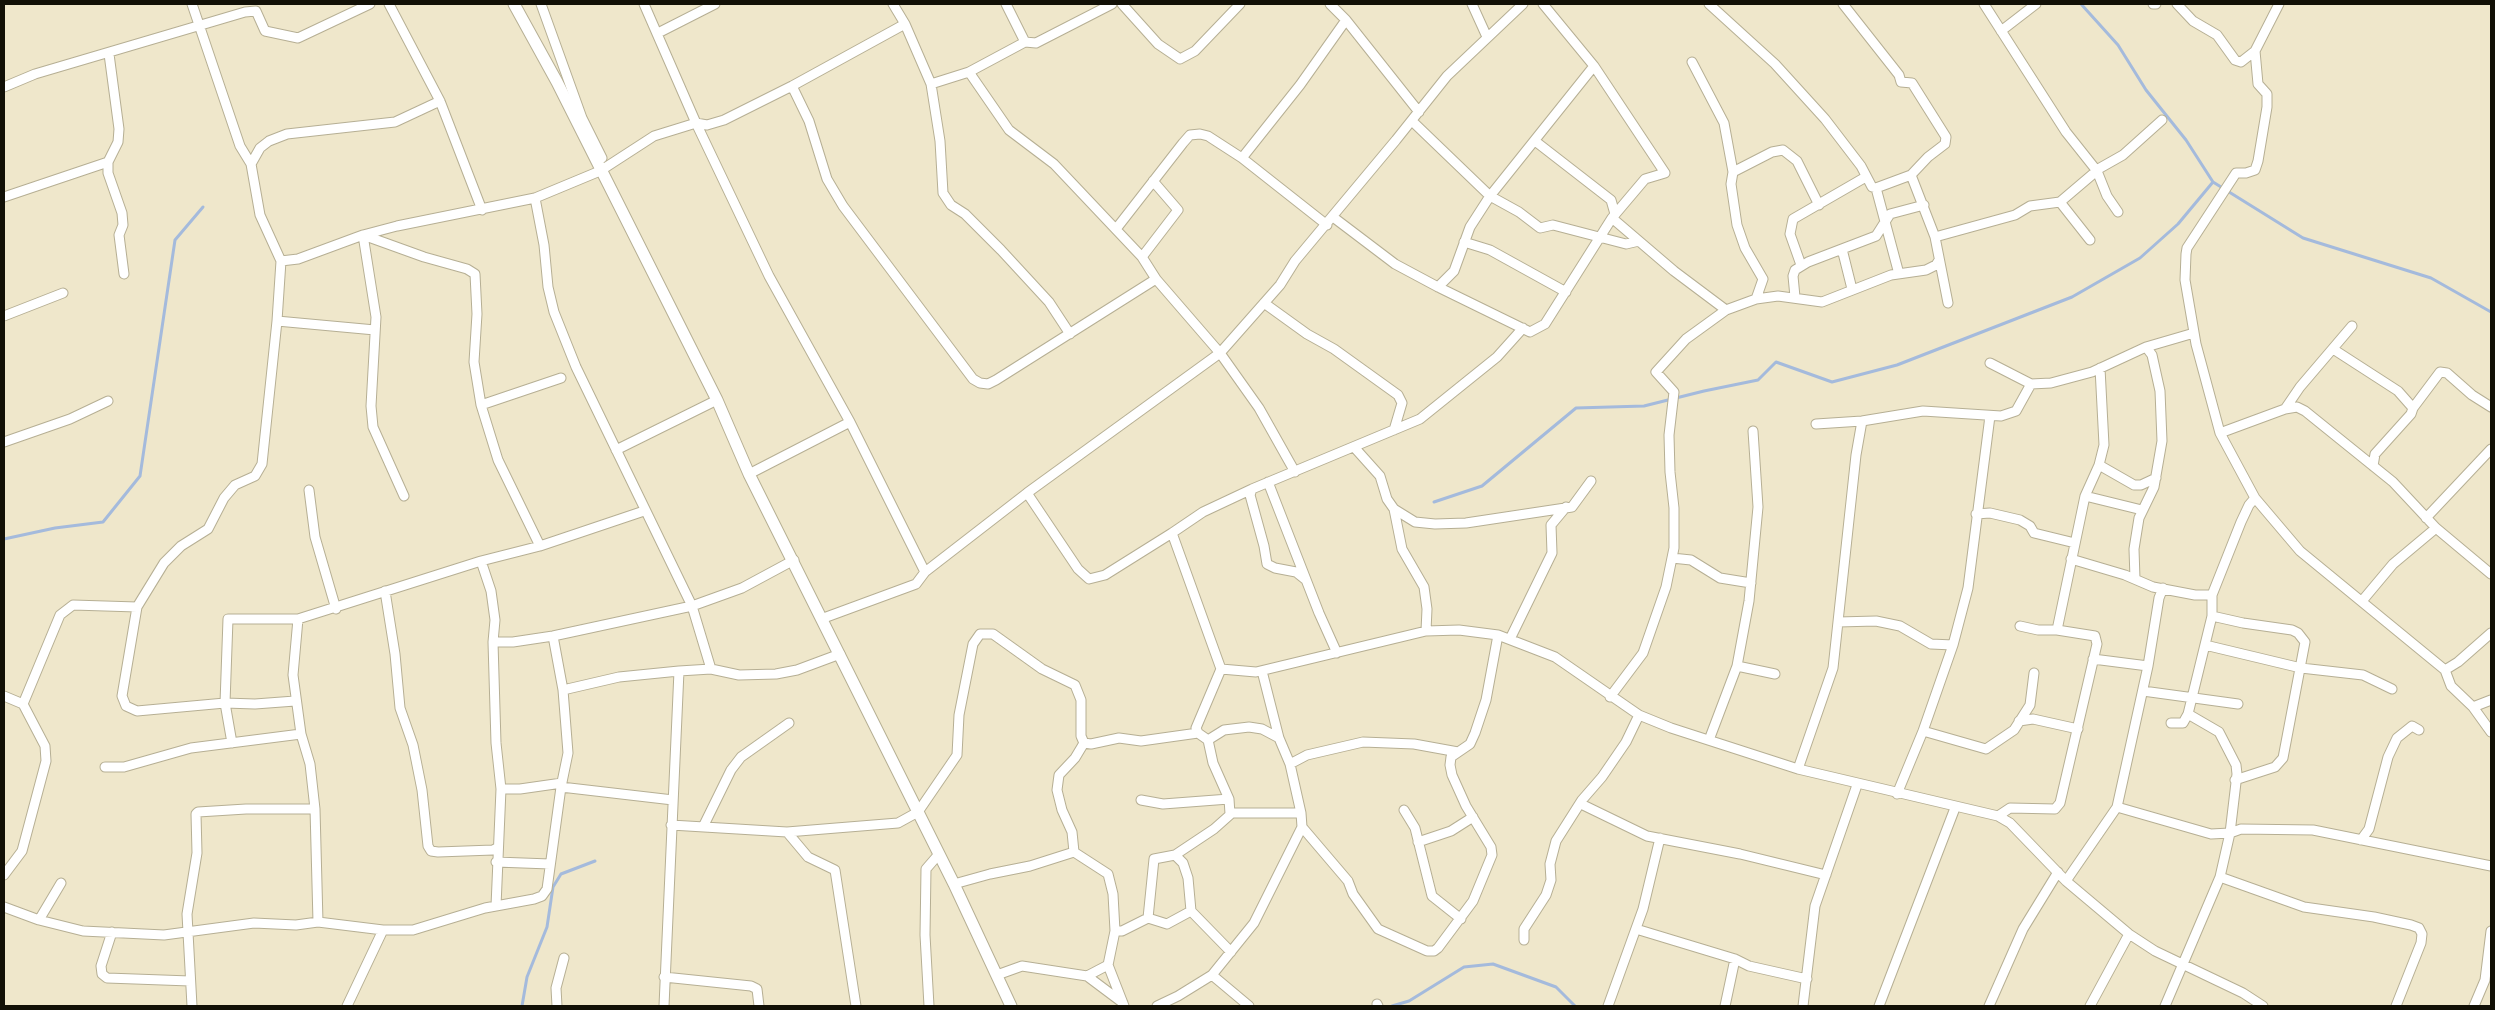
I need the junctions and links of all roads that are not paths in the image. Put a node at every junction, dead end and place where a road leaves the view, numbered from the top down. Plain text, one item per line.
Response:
1 (192, 4) edge
2 (370, 4) edge
3 (389, 4) edge
4 (513, 4) edge
5 (541, 4) edge
6 (644, 4) edge
7 (715, 4) edge
8 (893, 4) edge
9 (1006, 4) edge
10 (1112, 4) edge
11 (1122, 4) edge
12 (1240, 4) edge
13 (1330, 4) edge
14 (1472, 4) edge
15 (1523, 4) edge
16 (1543, 4) edge
17 (1844, 4) edge
18 (1984, 4) edge
19 (2036, 4) edge
20 (2177, 4) edge
21 (2279, 4) edge
22 (1713, 5) edge
23 (1346, 20) junction
24 (905, 24) junction
25 (198, 26) junction
26 (2001, 32) junction
27 (658, 33) junction
28 (1487, 37) junction
29 (1026, 42) junction
30 (2254, 51) junction
31 (109, 54) junction
32 (1692, 62) dead end
33 (1594, 66) junction
34 (968, 72) junction
35 (931, 84) junction
36 (792, 86) junction
37 (4, 87) edge
38 (440, 101) junction
39 (1419, 112) junction
40 (2162, 120) dead end
41 (1412, 121) junction
42 (696, 123) junction
43 (1535, 141) junction
44 (1242, 158) junction
45 (108, 162) junction
46 (251, 164) junction
47 (603, 169) junction
48 (2097, 171) junction
49 (1733, 172) junction
50 (1865, 175) junction
51 (1911, 176) junction
52 (1153, 181) junction
53 (1876, 188) junction
54 (1490, 196) junction
55 (4, 197) edge
56 (535, 198) junction
57 (2060, 202) junction
58 (1819, 204) junction
59 (1924, 205) junction
60 (482, 210) junction
61 (2118, 212) dead end
62 (1613, 216) junction
63 (1884, 220) junction
64 (1330, 221) junction
65 (1116, 229) junction
66 (363, 235) junction
67 (1599, 236) junction
68 (1935, 237) junction
69 (2090, 240) dead end
70 (1639, 241) junction
71 (1464, 242) junction
72 (1842, 249) junction
73 (1142, 257) junction
74 (1939, 260) junction
75 (281, 261) junction
76 (1801, 266) junction
77 (124, 274) dead end
78 (1899, 274) junction
79 (1156, 279) junction
80 (1438, 287) junction
81 (1852, 289) junction
82 (1566, 292) junction
83 (63, 293) dead end
84 (1795, 297) junction
85 (1756, 299) junction
86 (1264, 303) junction
87 (1948, 303) dead end
88 (1726, 310) junction
89 (4, 316) edge
90 (277, 321) junction
91 (2352, 326) dead end
92 (1523, 328) junction
93 (375, 330) junction
94 (2194, 333) junction
95 (1070, 334) junction
96 (2146, 347) junction
97 (2333, 349) junction
98 (1220, 353) junction
99 (1990, 363) dead end
100 (2100, 368) junction
101 (561, 378) dead end
102 (2020, 378) junction
103 (2031, 384) junction
104 (2300, 387) junction
105 (2024, 394) junction
106 (717, 400) junction
107 (108, 402) dead end
108 (480, 404) junction
109 (2491, 407) edge
110 (2413, 408) junction
111 (2285, 409) junction
112 (2305, 411) junction
113 (1990, 416) junction
114 (1862, 421) junction
115 (850, 422) junction
116 (1816, 424) dead end
117 (1394, 430) junction
118 (1754, 431) dead end
119 (2220, 433) junction
120 (4, 442) edge
121 (1354, 447) junction
122 (2491, 449) edge
123 (616, 450) junction
124 (2099, 465) junction
125 (2374, 466) junction
126 (1295, 472) junction
127 (749, 474) junction
128 (2156, 478) junction
129 (1591, 481) dead end
130 (1268, 482) junction
131 (1252, 489) junction
132 (309, 490) dead end
133 (1027, 494) junction
134 (404, 496) dead end
135 (2086, 496) junction
136 (2255, 498) junction
137 (1566, 507) junction
138 (1394, 510) junction
139 (2142, 510) junction
140 (644, 511) junction
141 (1976, 514) junction
142 (2426, 518) junction
143 (2436, 528) junction
144 (1172, 533) junction
145 (2075, 543) junction
146 (540, 546) junction
147 (1672, 558) junction
148 (2071, 559) junction
149 (794, 560) junction
150 (481, 561) junction
151 (925, 572) junction
152 (2491, 574) edge
153 (2135, 579) junction
154 (1306, 580) junction
155 (1751, 583) junction
156 (2163, 588) junction
157 (385, 591) junction
158 (2212, 595) junction
159 (2362, 602) junction
160 (137, 606) junction
161 (692, 606) junction
162 (336, 608) junction
163 (2212, 616) junction
164 (821, 619) junction
165 (298, 620) junction
166 (1838, 622) junction
167 (2020, 626) dead end
168 (2057, 630) junction
169 (1426, 631) junction
170 (2491, 633) edge
171 (1498, 635) junction
172 (553, 636) junction
173 (1510, 639) junction
174 (493, 642) junction
175 (1954, 645) junction
176 (2205, 645) junction
177 (1337, 653) junction
178 (840, 654) junction
179 (2093, 658) junction
180 (1737, 666) junction
181 (2148, 666) junction
182 (2301, 668) junction
183 (711, 669) junction
184 (1221, 669) junction
185 (2445, 670) junction
186 (679, 671) junction
187 (1262, 671) junction
188 (2034, 673) dead end
189 (1775, 674) dead end
190 (2392, 689) dead end
191 (563, 690) junction
192 (2143, 690) junction
193 (4, 696) edge
194 (1610, 697) junction
195 (2192, 698) junction
196 (2491, 700) edge
197 (295, 701) junction
198 (226, 703) junction
199 (23, 704) junction
200 (2238, 704) dead end
201 (2474, 707) junction
202 (2188, 714) junction
203 (1639, 715) junction
204 (2019, 721) junction
205 (789, 723) dead end
206 (2171, 723) dead end
207 (2078, 729) junction
208 (2419, 730) dead end
209 (1924, 731) junction
210 (2491, 732) edge
211 (1198, 733) junction
212 (301, 734) junction
213 (1279, 738) junction
214 (1208, 740) junction
215 (1709, 740) junction
216 (232, 743) junction
217 (1084, 743) junction
218 (1458, 752) junction
219 (1290, 764) junction
220 (105, 767) dead end
221 (1798, 770) junction
222 (2235, 780) junction
223 (561, 785) junction
224 (1857, 785) junction
225 (501, 789) junction
226 (1897, 794) junction
227 (1229, 799) junction
228 (672, 800) junction
229 (1142, 800) dead end
230 (1581, 804) junction
231 (2117, 807) junction
232 (1955, 808) junction
233 (315, 809) junction
234 (1404, 810) dead end
235 (918, 812) junction
236 (1301, 813) junction
237 (1230, 814) junction
238 (1998, 816) junction
239 (1472, 817) junction
240 (671, 824) junction
241 (703, 826) junction
242 (1302, 827) junction
243 (787, 832) junction
244 (2230, 833) junction
245 (1660, 838) junction
246 (2361, 840) junction
247 (1418, 842) junction
248 (497, 848) junction
249 (1074, 852) junction
250 (939, 854) junction
251 (1175, 855) junction
252 (496, 862) junction
253 (550, 864) junction
254 (2491, 866) edge
255 (2058, 872) junction
256 (4, 875) edge
257 (1826, 875) junction
258 (2220, 877) junction
259 (2066, 881) junction
260 (61, 883) dead end
261 (954, 884) junction
262 (496, 906) junction
263 (4, 907) edge
264 (1191, 911) junction
265 (1148, 918) junction
266 (1461, 919) junction
267 (39, 920) junction
268 (318, 922) junction
269 (1636, 929) junction
270 (383, 930) junction
271 (1115, 931) junction
272 (2491, 931) edge
273 (112, 932) junction
274 (189, 933) junction
275 (2129, 934) junction
276 (1524, 940) dead end
277 (1230, 952) junction
278 (564, 958) dead end
279 (1735, 959) junction
280 (2184, 964) junction
281 (1108, 965) junction
282 (997, 975) junction
283 (1212, 975) junction
284 (1087, 976) junction
285 (664, 977) junction
286 (1808, 979) junction
287 (190, 981) junction
288 (2488, 982) edge
289 (1613, 993) junction
290 (1123, 1004) edge
291 (192, 1006) edge
292 (347, 1006) edge
293 (557, 1006) edge
294 (664, 1006) edge
295 (759, 1006) edge
296 (856, 1006) edge
297 (929, 1006) edge
298 (1011, 1006) edge
299 (1157, 1006) edge
300 (1249, 1006) edge
301 (1608, 1006) edge
302 (1614, 1006) edge
303 (1725, 1006) edge
304 (1803, 1006) edge
305 (1879, 1006) edge
306 (1989, 1006) edge
307 (2090, 1006) edge
308 (2165, 1006) edge
309 (2263, 1006) edge
310 (2396, 1006) edge
311 (2474, 1006) edge

1 - 25 street
2 - 25 street
3 - 38 street
4 - 47 main road
5 - 47 street
6 - 27 street
7 - 27 street
8 - 24 street
9 - 29 street
10 - 29 street
11 - 12 street
13 - 23 street
14 - 28 street
15 - 28 street
16 - 33 street
17 - 51 street
18 - 26 street
19 - 26 street
20 - 30 street
21 - 30 street
22 - 50 street
23 - 39 street
23 - 44 street
24 - 35 street
24 - 36 street
25 - 31 street
25 - 46 street
26 - 48 street
27 - 42 street
28 - 39 street
29 - 34 street
30 - 94 street
31 - 37 street
31 - 45 street
32 - 49 street
33 - 43 street
33 - 62 street
34 - 35 street
34 - 65 street
35 - 95 street
36 - 42 street
36 - 95 street
38 - 46 street
38 - 60 street
39 - 41 street
40 - 48 street
41 - 54 street
41 - 64 street
42 - 47 street
42 - 115 street
43 - 54 street
43 - 62 street
44 - 52 street
44 - 64 street
45 - 55 street
45 - 77 street
46 - 75 street
47 - 56 street
47 - 106 main road
48 - 57 street
48 - 61 street
49 - 58 street
49 - 85 street
50 - 53 street
50 - 58 street
51 - 53 street
51 - 59 street
52 - 65 street
52 - 73 street
53 - 63 street
54 - 67 street
54 - 71 street
56 - 60 street
56 - 123 street
57 - 68 street
57 - 69 street
58 - 76 street
59 - 63 street
59 - 68 street
60 - 66 street
62 - 67 street
62 - 70 street
63 - 72 street
63 - 78 street
64 - 80 street
64 - 86 street
65 - 73 street
66 - 75 street
66 - 93 street
66 - 108 street
67 - 70 street
67 - 82 street
68 - 74 street
70 - 88 street
71 - 80 street
71 - 82 street
72 - 76 street
72 - 81 street
73 - 79 street
74 - 78 street
74 - 87 street
75 - 90 street
76 - 84 street
78 - 81 street
79 - 95 street
79 - 98 street
80 - 92 street
81 - 84 street
82 - 92 street
83 - 89 street
84 - 85 street
85 - 88 street
86 - 98 street
86 - 117 street
88 - 147 street
90 - 93 street
90 - 160 street
91 - 97 street
92 - 117 street
93 - 134 street
94 - 96 street
94 - 119 street
96 - 100 street
96 - 128 street
97 - 104 street
97 - 110 street
98 - 126 street
98 - 133 street
99 - 102 street
100 - 103 street
100 - 124 street
101 - 108 street
102 - 103 street
102 - 105 street
103 - 105 street
104 - 111 street
104 - 112 street
105 - 113 street
106 - 123 street
106 - 127 main road
107 - 120 street
108 - 146 street
109 - 110 street
110 - 125 street
111 - 112 street
111 - 119 street
112 - 125 street
113 - 114 street
113 - 141 street
114 - 116 street
114 - 166 street
115 - 127 street
115 - 151 street
117 - 121 street
118 - 155 street
119 - 136 street
121 - 126 street
121 - 138 street
122 - 142 street
123 - 140 street
124 - 128 street
124 - 135 street
125 - 142 street
126 - 130 street
127 - 149 main road
128 - 139 street
129 - 137 street
130 - 131 street
130 - 154 street
131 - 144 street
131 - 154 street
132 - 162 street
133 - 144 street
133 - 151 street
135 - 139 street
135 - 145 street
136 - 158 street
136 - 159 street
137 - 138 street
137 - 173 street
138 - 169 street
139 - 153 street
140 - 146 street
140 - 161 street
141 - 145 street
141 - 175 street
142 - 143 street
143 - 152 street
143 - 159 street
144 - 184 street
145 - 148 street
146 - 150 street
147 - 155 street
147 - 194 street
148 - 153 street
148 - 168 street
149 - 161 street
149 - 164 main road
150 - 157 street
150 - 174 street
151 - 164 street
153 - 156 street
154 - 177 street
155 - 180 street
156 - 158 street
156 - 181 street
157 - 162 street
157 - 248 street
158 - 163 street
159 - 185 street
160 - 198 street
160 - 199 street
161 - 172 street
161 - 183 street
162 - 165 street
163 - 176 street
163 - 182 street
164 - 178 main road
165 - 197 street
165 - 198 street
166 - 175 street
166 - 221 street
167 - 168 street
168 - 179 street
169 - 171 street
169 - 177 street
170 - 185 street
171 - 173 street
171 - 218 street
172 - 174 street
172 - 191 street
173 - 194 street
174 - 225 street
175 - 209 street
176 - 182 street
176 - 195 street
177 - 187 street
178 - 183 street
178 - 235 main road
179 - 181 street
179 - 207 street
180 - 189 street
180 - 215 street
181 - 192 street
182 - 190 street
182 - 222 street
183 - 186 street
184 - 187 street
184 - 211 street
185 - 201 street
186 - 191 street
186 - 228 street
187 - 213 street
188 - 204 street
191 - 223 street
192 - 195 street
192 - 231 street
193 - 199 street
194 - 203 street
195 - 200 street
195 - 202 street
196 - 201 street
197 - 198 street
197 - 212 street
198 - 216 street
199 - 256 street
201 - 210 street
202 - 206 street
202 - 222 street
203 - 215 street
203 - 230 street
204 - 207 street
204 - 209 street
205 - 241 street
207 - 238 street
208 - 246 street
209 - 226 street
211 - 214 street
211 - 217 street
212 - 216 street
212 - 233 street
213 - 214 street
213 - 219 street
214 - 227 street
215 - 221 street
216 - 220 street
217 - 235 street
217 - 249 street
218 - 219 street
218 - 239 street
219 - 236 street
221 - 224 street
222 - 244 street
223 - 225 street
223 - 228 street
223 - 253 street
224 - 226 street
224 - 257 street
225 - 248 street
226 - 232 street
227 - 229 street
227 - 237 street
228 - 240 street
230 - 245 street
230 - 276 street
231 - 244 street
231 - 259 street
232 - 238 street
232 - 305 street
233 - 268 street
233 - 274 street
234 - 247 street
235 - 243 street
235 - 250 main road
236 - 237 street
236 - 242 street
237 - 251 street
238 - 255 street
239 - 247 street
239 - 266 street
240 - 241 street
240 - 285 street
241 - 243 street
242 - 266 street
242 - 277 street
243 - 296 street
244 - 246 street
244 - 258 street
245 - 257 street
245 - 269 street
246 - 254 street
247 - 266 street
248 - 252 street
249 - 261 street
249 - 271 street
250 - 261 main road
250 - 297 street
251 - 264 street
251 - 265 street
252 - 253 street
252 - 262 street
253 - 262 street
255 - 259 street
255 - 306 street
257 - 286 street
258 - 280 street
258 - 310 street
259 - 275 street
260 - 267 street
261 - 282 main road
262 - 270 street
263 - 267 street
264 - 265 street
264 - 277 street
265 - 271 street
267 - 273 street
268 - 270 street
268 - 274 street
269 - 279 street
269 - 289 street
270 - 292 street
271 - 281 street
272 - 288 street
273 - 274 street
273 - 287 street
274 - 287 street
275 - 280 street
275 - 307 street
277 - 283 street
278 - 293 street
279 - 286 street
279 - 303 street
280 - 308 street
280 - 309 street
281 - 284 street
281 - 290 street
282 - 284 street
282 - 298 main road
283 - 299 street
283 - 300 street
284 - 290 street
285 - 294 street
285 - 295 street
286 - 304 street
287 - 291 street
288 - 311 street
289 - 301 street
289 - 302 street

